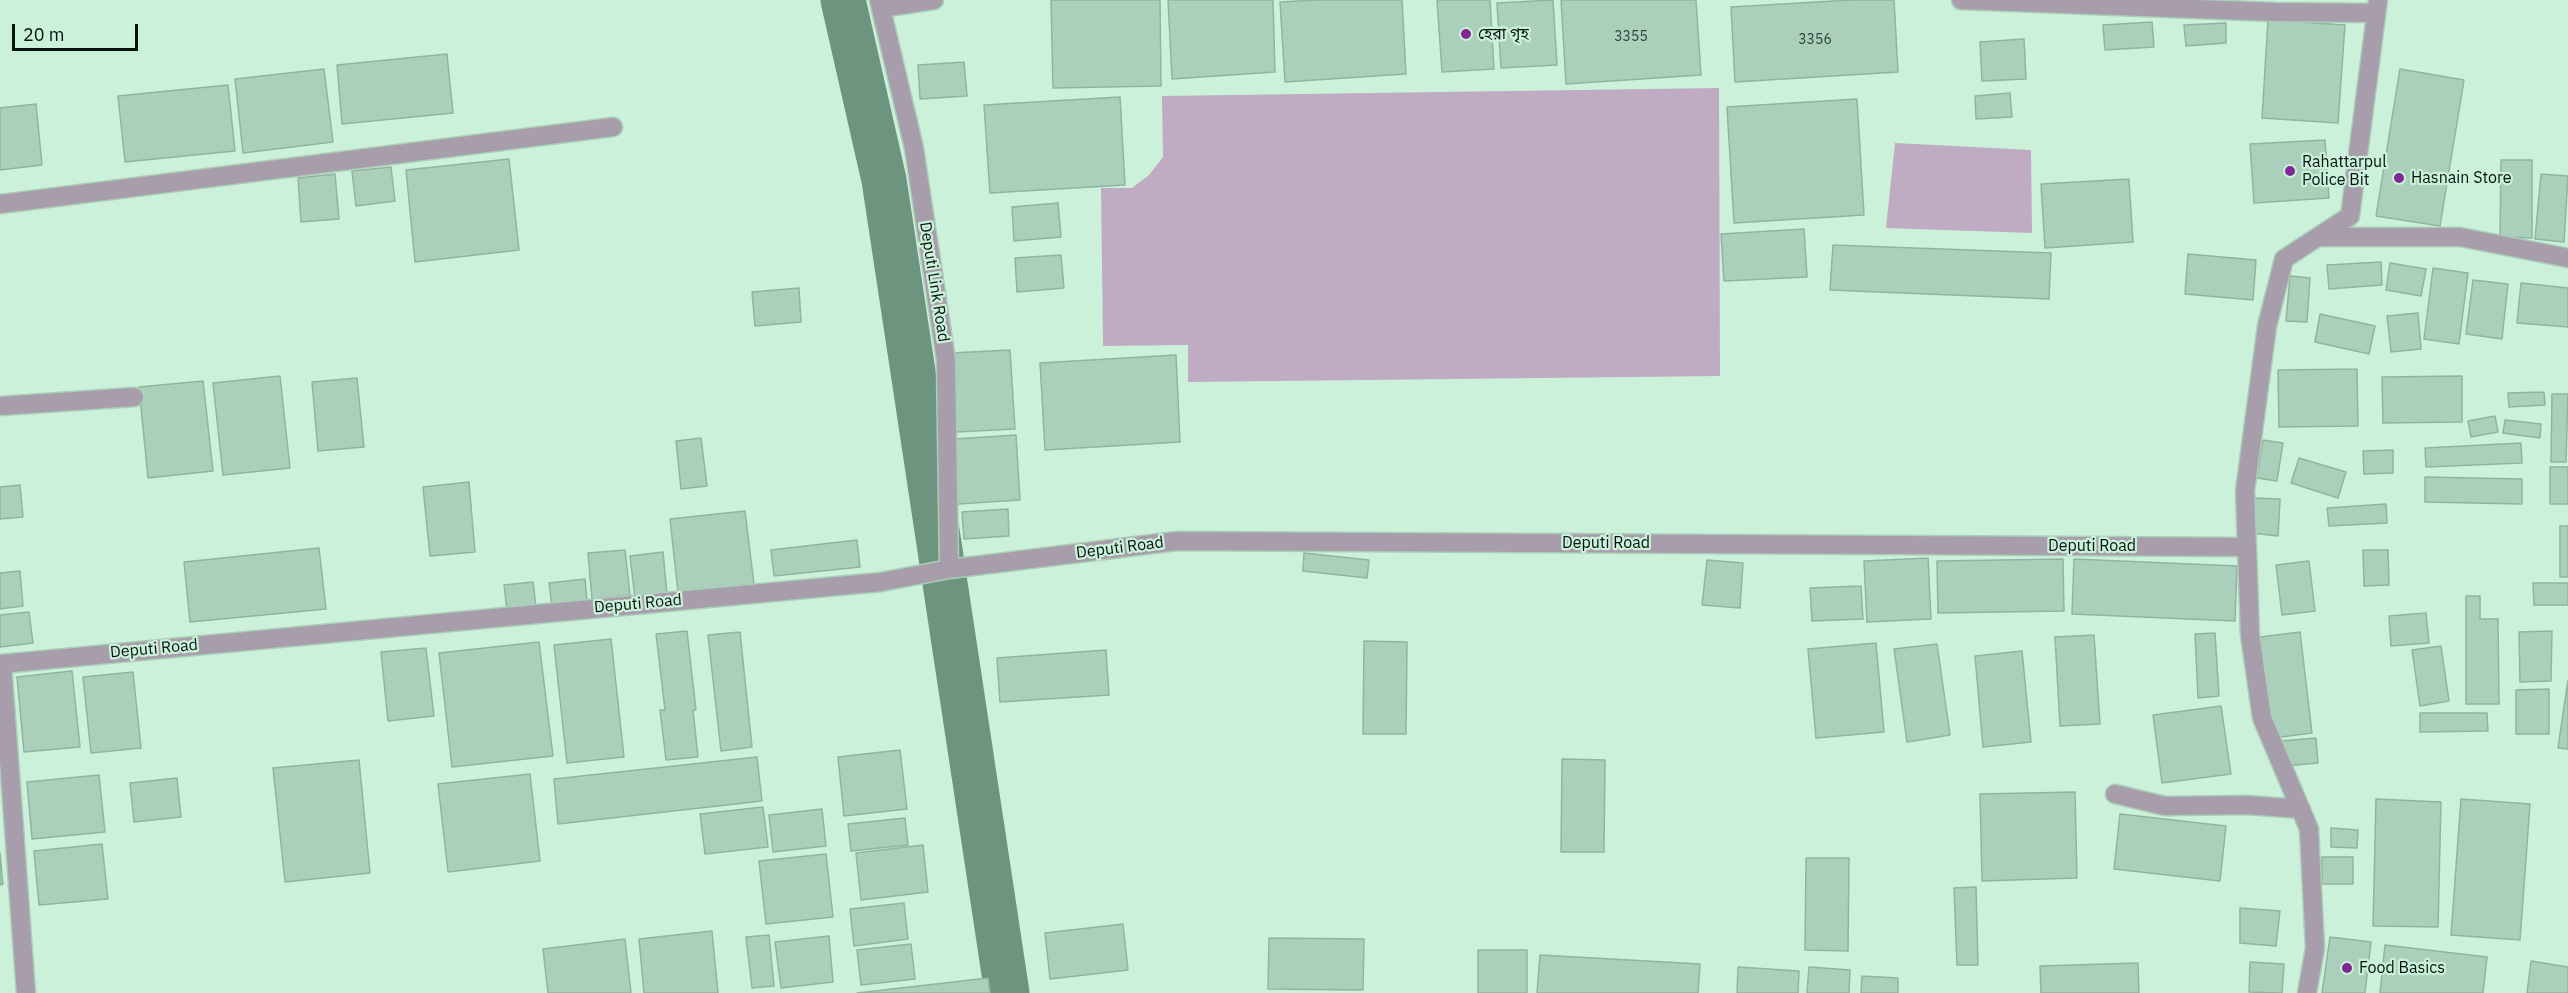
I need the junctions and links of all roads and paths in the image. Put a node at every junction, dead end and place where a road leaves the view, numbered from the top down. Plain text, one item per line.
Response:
1 (934, 0) edge
2 (1961, 0) edge
3 (880, 4) edge
4 (2377, 6) edge
5 (613, 127) dead end
6 (0, 204) edge
7 (2318, 237) junction
8 (2568, 258) edge
9 (134, 397) dead end
10 (0, 406) edge
11 (2247, 547) junction
12 (949, 569) junction
13 (1, 664) edge
14 (2115, 794) dead end
15 (2301, 809) junction
16 (26, 993) edge
17 (2307, 993) edge

1 - 3 street
2 - 4 street
3 - 12 street, Deputi Link Road
4 - 7 street
5 - 6 street
7 - 8 street
7 - 11 street
9 - 10 street
11 - 12 street, Deputi Road
11 - 15 street
12 - 13 street, Deputi Road
13 - 16 street
14 - 15 street
15 - 17 street

